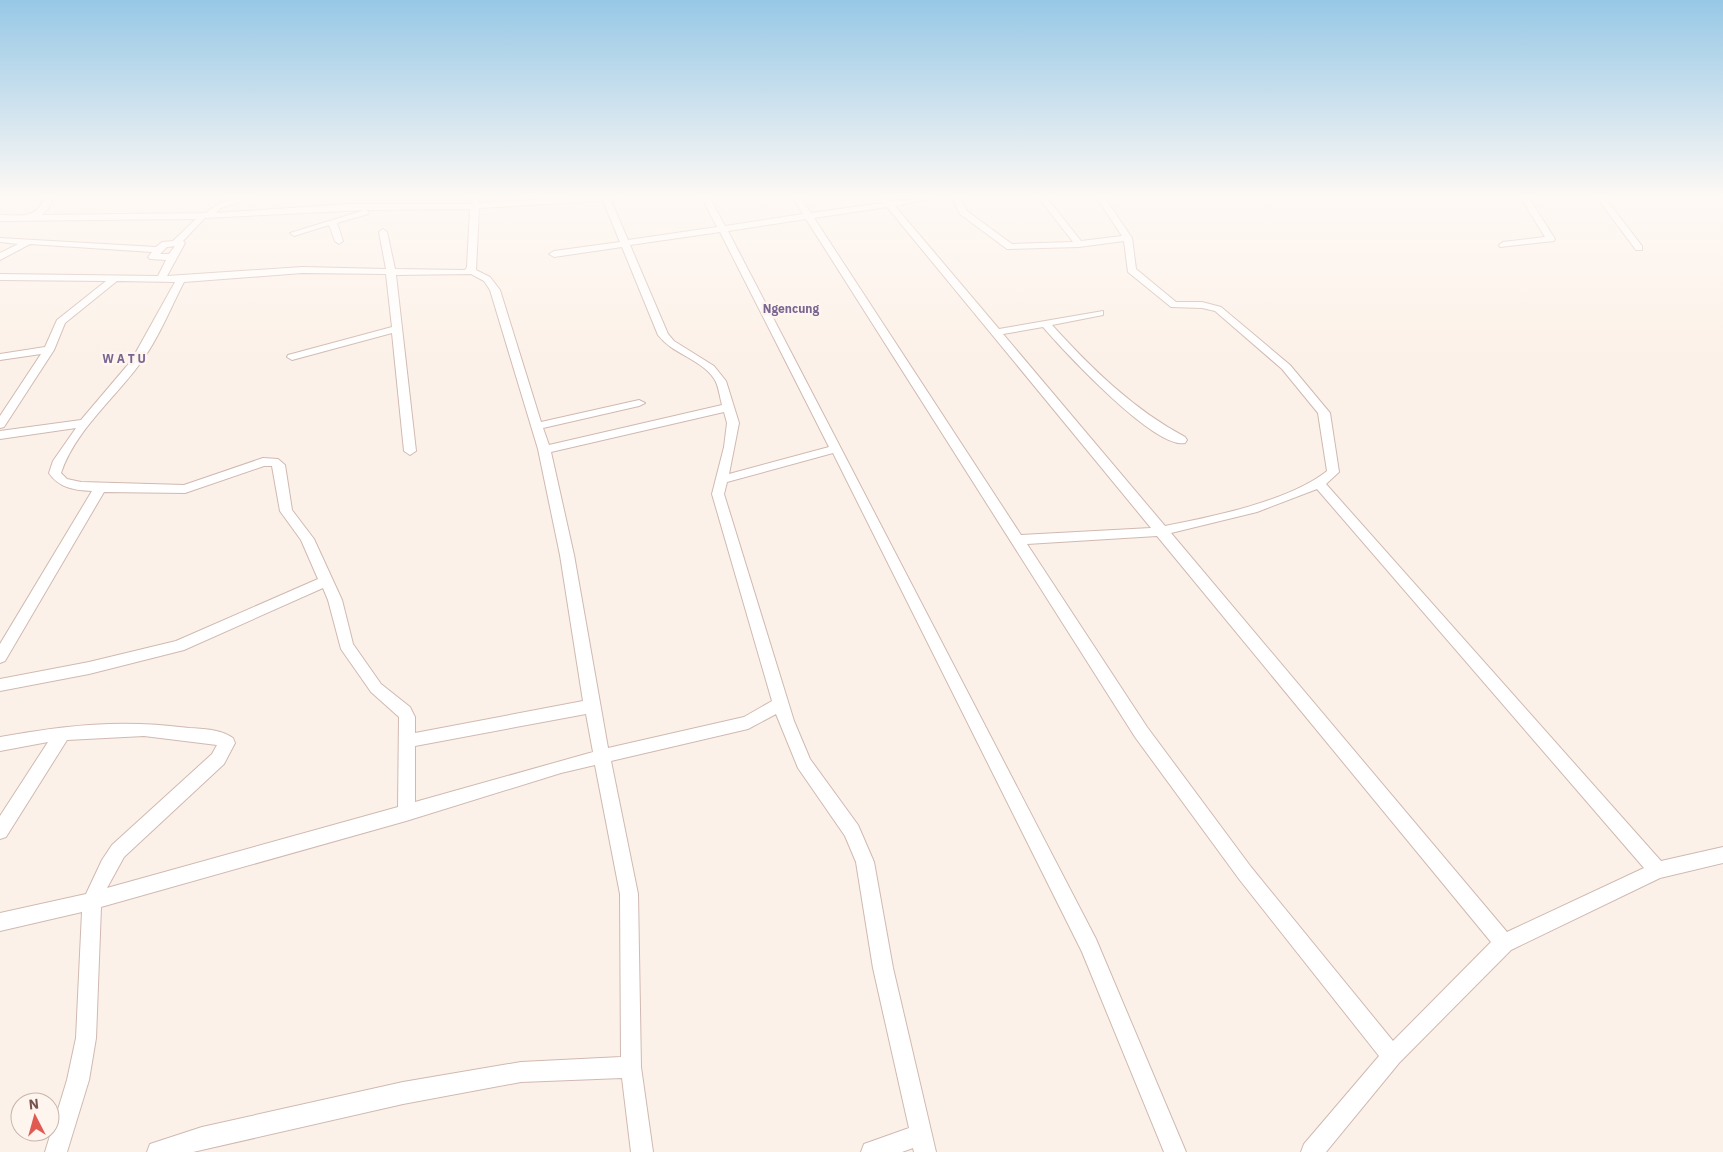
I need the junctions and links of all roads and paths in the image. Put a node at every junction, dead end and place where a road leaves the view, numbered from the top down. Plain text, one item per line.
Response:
1 (157, 252) edge
2 (176, 252) edge
3 (388, 252) edge
4 (472, 252) edge
5 (570, 252) edge
6 (628, 252) edge
7 (735, 252) edge
8 (833, 252) edge
9 (928, 252) edge
10 (1129, 252) edge
11 (554, 254) dead end
12 (172, 258) junction
13 (390, 272) junction
14 (471, 272) junction
15 (4, 277) edge
16 (114, 279) junction
17 (161, 279) junction
18 (181, 279) junction
19 (0, 285) edge
20 (1099, 313) dead end
21 (1045, 323) junction
22 (396, 329) junction
23 (995, 333) junction
24 (49, 350) junction
25 (0, 357) edge
26 (292, 357) dead end
27 (639, 403) dead end
28 (729, 407) junction
29 (85, 423) junction
30 (0, 426) edge
31 (537, 426) junction
32 (0, 435) edge
33 (1181, 440) dead end
34 (835, 449) junction
35 (544, 450) junction
36 (410, 451) dead end
37 (721, 480) junction
38 (1319, 484) junction
39 (100, 488) junction
40 (1160, 531) junction
41 (1019, 540) junction
42 (326, 581) junction
43 (0, 657) edge
44 (0, 685) edge
45 (780, 704) junction
46 (592, 706) junction
47 (63, 732) junction
48 (406, 741) junction
49 (0, 744) edge
50 (602, 757) junction
51 (406, 813) junction
52 (0, 831) edge
53 (1723, 855) edge
54 (1658, 870) junction
55 (92, 901) junction
56 (0, 922) edge
57 (1504, 943) junction
58 (1392, 1056) junction
59 (631, 1067) junction
60 (923, 1143) edge
61 (56, 1152) edge
62 (158, 1152) edge
63 (642, 1152) edge
64 (872, 1152) edge
65 (1175, 1152) edge
66 (1312, 1152) edge

1 - 12 street
2 - 12 street
3 - 13 street
4 - 14 street
5 - 11 street
6 - 28 street
7 - 34 street
8 - 41 street
9 - 23 street
10 - 38 street
12 - 17 street
13 - 14 street
13 - 18 street
13 - 22 street
14 - 31 street
15 - 16 street
15 - 19 street
16 - 17 street
16 - 24 street
17 - 18 street
18 - 29 street
20 - 21 street
21 - 23 street
21 - 33 street
22 - 26 street
22 - 36 street
23 - 40 street
24 - 25 street
24 - 30 street
27 - 31 street
28 - 35 street
28 - 37 street
29 - 32 street
29 - 39 street
31 - 35 street
34 - 37 street
34 - 65 street
35 - 46 street
37 - 45 street
38 - 40 street
38 - 54 street
39 - 42 street
39 - 43 street
40 - 41 street
40 - 57 street
41 - 58 street
42 - 44 street
42 - 48 street
45 - 50 street
45 - 60 street
46 - 48 street
46 - 50 street
47 - 49 street
47 - 52 street
47 - 55 street
48 - 51 street
50 - 51 street
50 - 59 street
51 - 55 street
53 - 54 street
54 - 57 street
55 - 56 street
55 - 61 street
57 - 58 street
58 - 66 street
59 - 62 street
59 - 63 street
60 - 64 street

